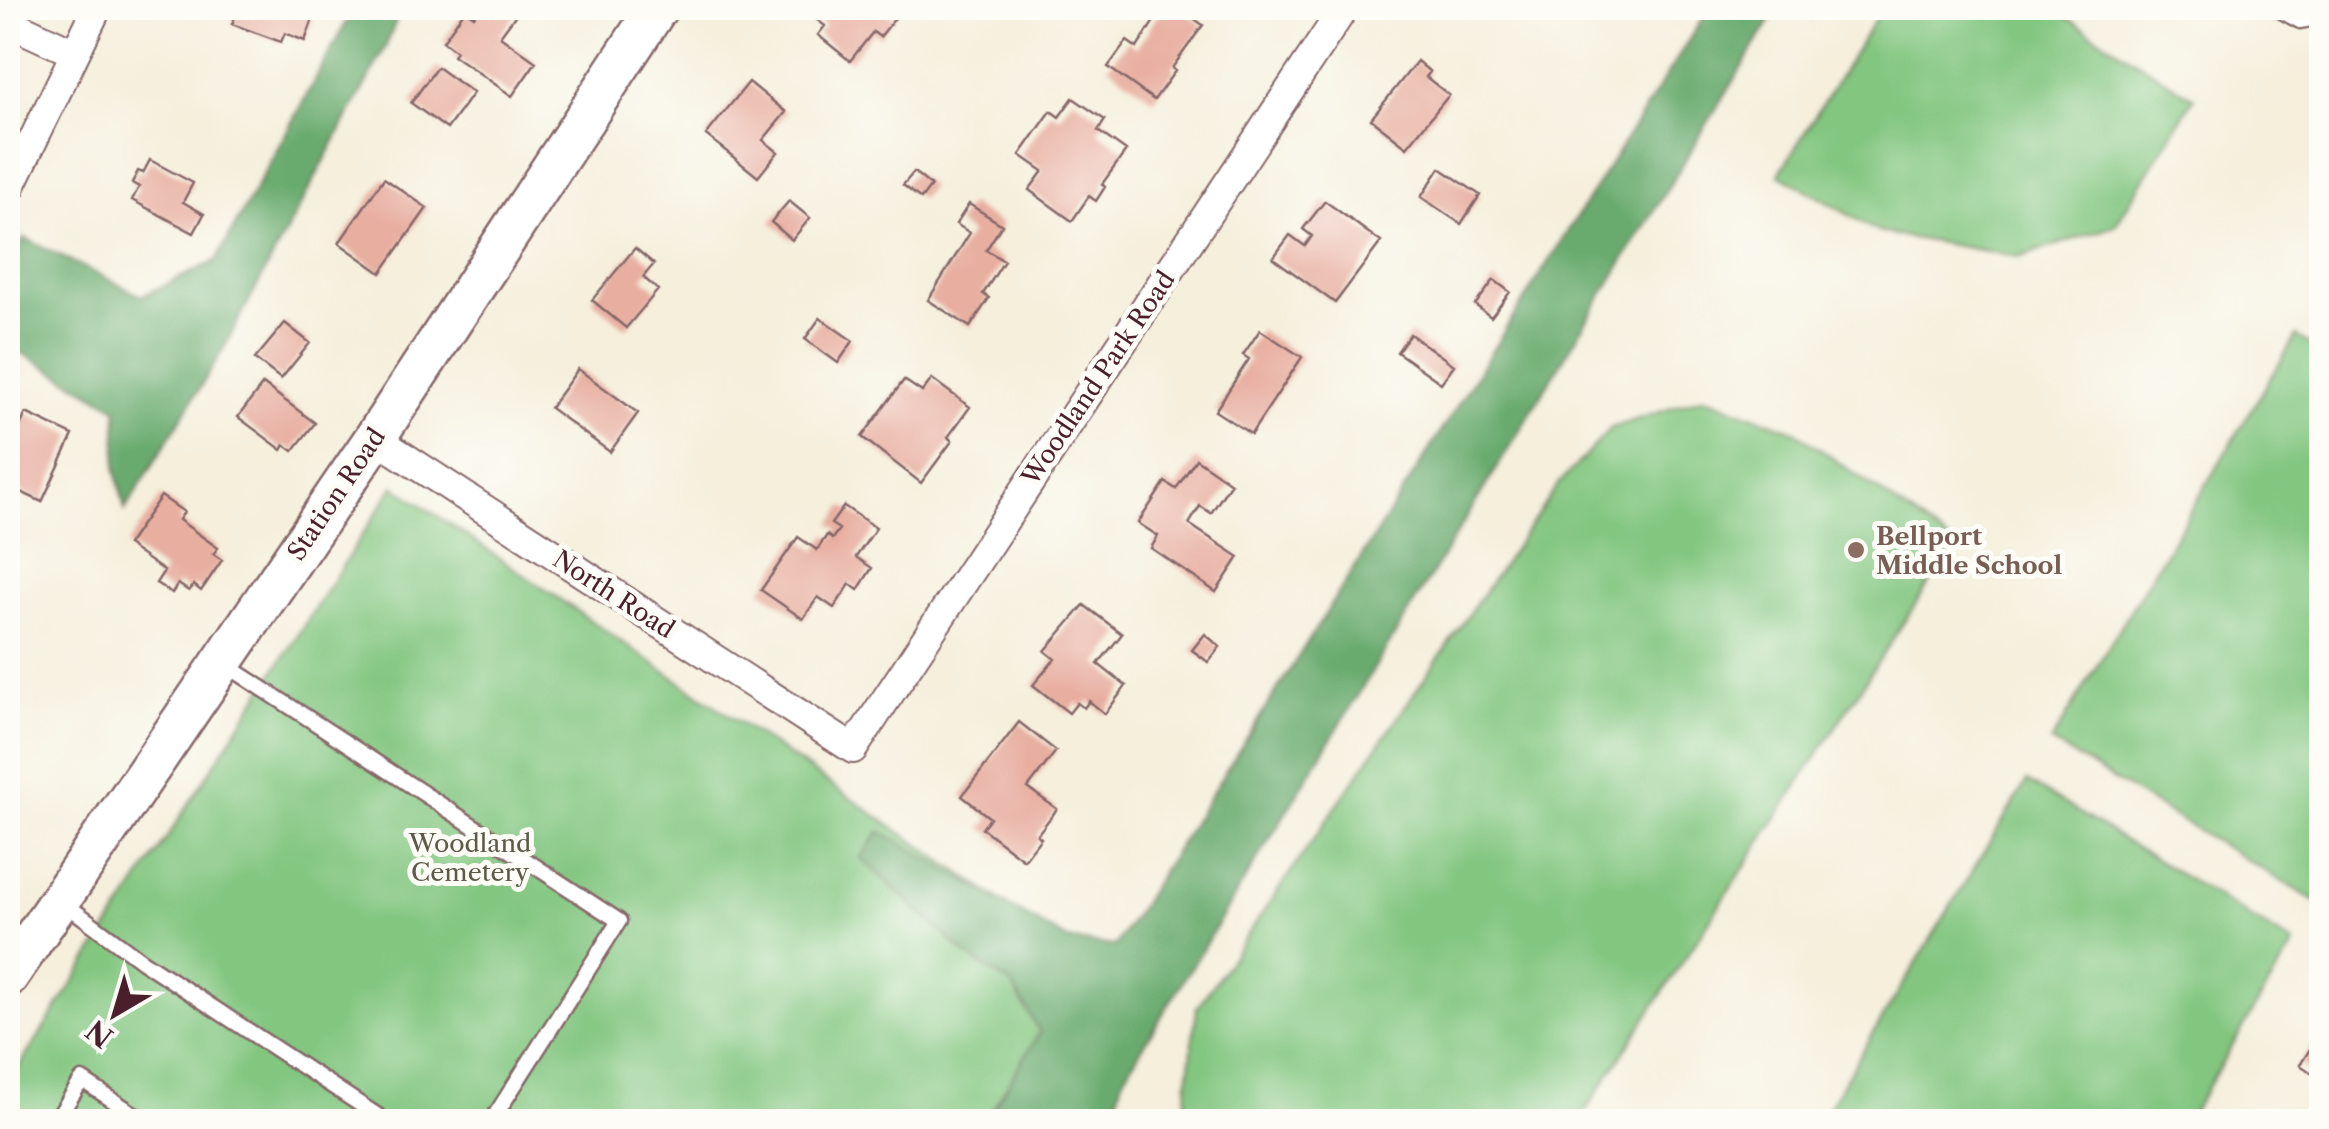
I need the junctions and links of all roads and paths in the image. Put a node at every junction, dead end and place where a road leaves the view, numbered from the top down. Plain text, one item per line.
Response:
1 (97, 8) edge
2 (657, 8) edge
3 (1344, 8) edge
4 (2276, 8) edge
5 (2322, 17) edge
6 (8, 22) edge
7 (75, 53) junction
8 (8, 192) edge
9 (374, 438) junction
10 (222, 662) junction
11 (853, 749) joint
12 (60, 900) junction
13 (8, 976) edge
14 (55, 1122) edge
15 (146, 1122) edge
16 (387, 1122) edge
17 (491, 1122) edge

1 - 7 street
2 - 9 main road, Station Road
3 - 11 street, Woodland Park Road
4 - 5 lane
6 - 7 street
7 - 8 street
9 - 10 main road, Station Road
9 - 11 street, North Road
10 - 12 main road, Station Road
10 - 17 lane
12 - 13 main road, Station Road
12 - 16 lane
14 - 15 lane

